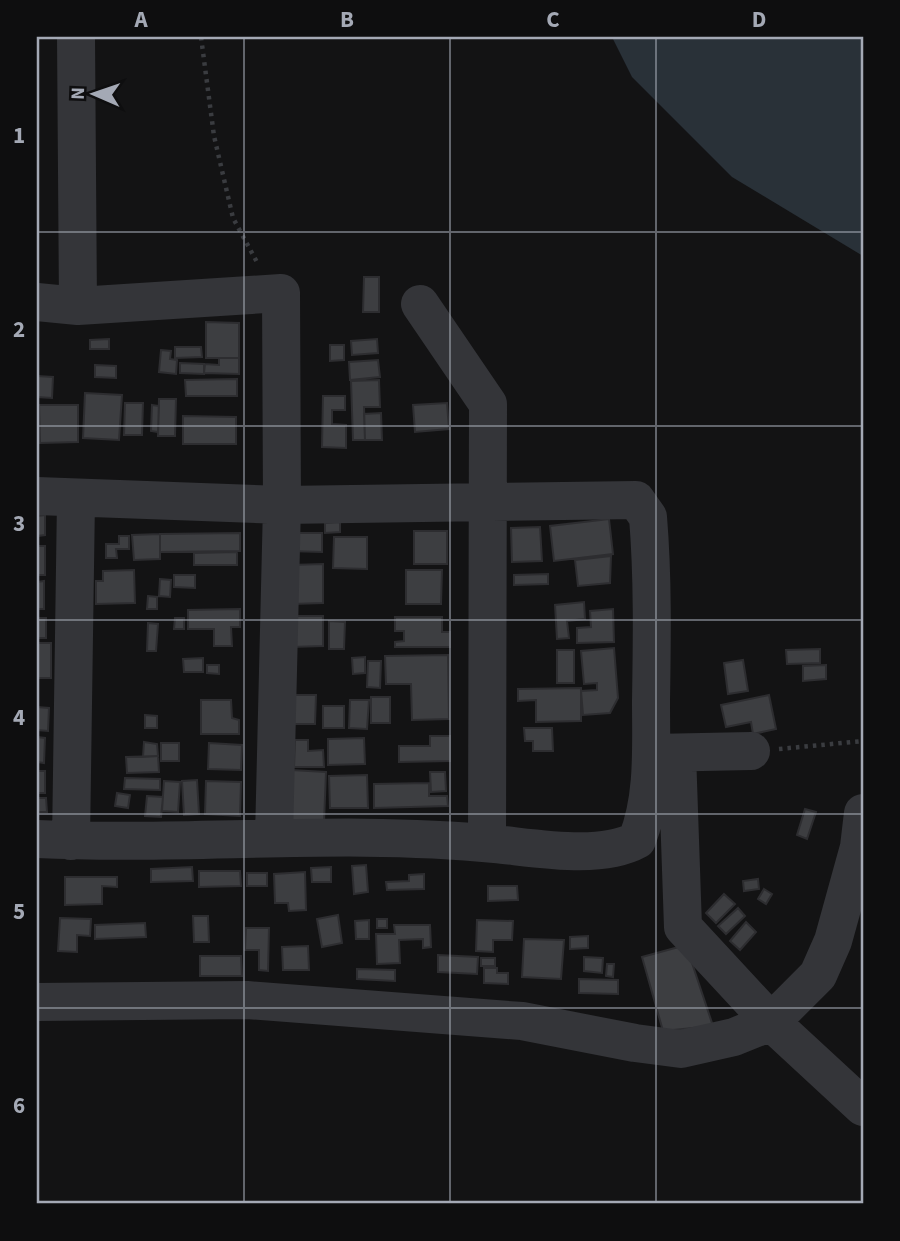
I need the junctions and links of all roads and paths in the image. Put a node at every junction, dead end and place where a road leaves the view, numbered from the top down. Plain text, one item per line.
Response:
1 (76, 37) edge
2 (201, 37) edge
3 (271, 293) junction
4 (37, 302) edge
5 (420, 304) dead end
6 (78, 306) junction
7 (37, 496) edge
8 (76, 499) junction
9 (488, 503) junction
10 (282, 505) junction
11 (863, 741) edge
12 (751, 751) joint
13 (664, 753) junction
14 (863, 813) edge
15 (274, 837) junction
16 (54, 840) edge
17 (487, 843) junction
18 (37, 1002) edge
19 (771, 1023) junction
20 (863, 1107) edge

1 - 6 street
2 - 3 path
3 - 6 street
3 - 10 street
4 - 6 street
5 - 9 street
7 - 8 street
8 - 10 street
8 - 16 street
9 - 10 street
9 - 13 street
9 - 17 street
10 - 15 street
11 - 12 path
12 - 13 street
13 - 17 street
13 - 19 street
14 - 19 street
15 - 16 street
15 - 17 street
18 - 19 street
19 - 20 street

